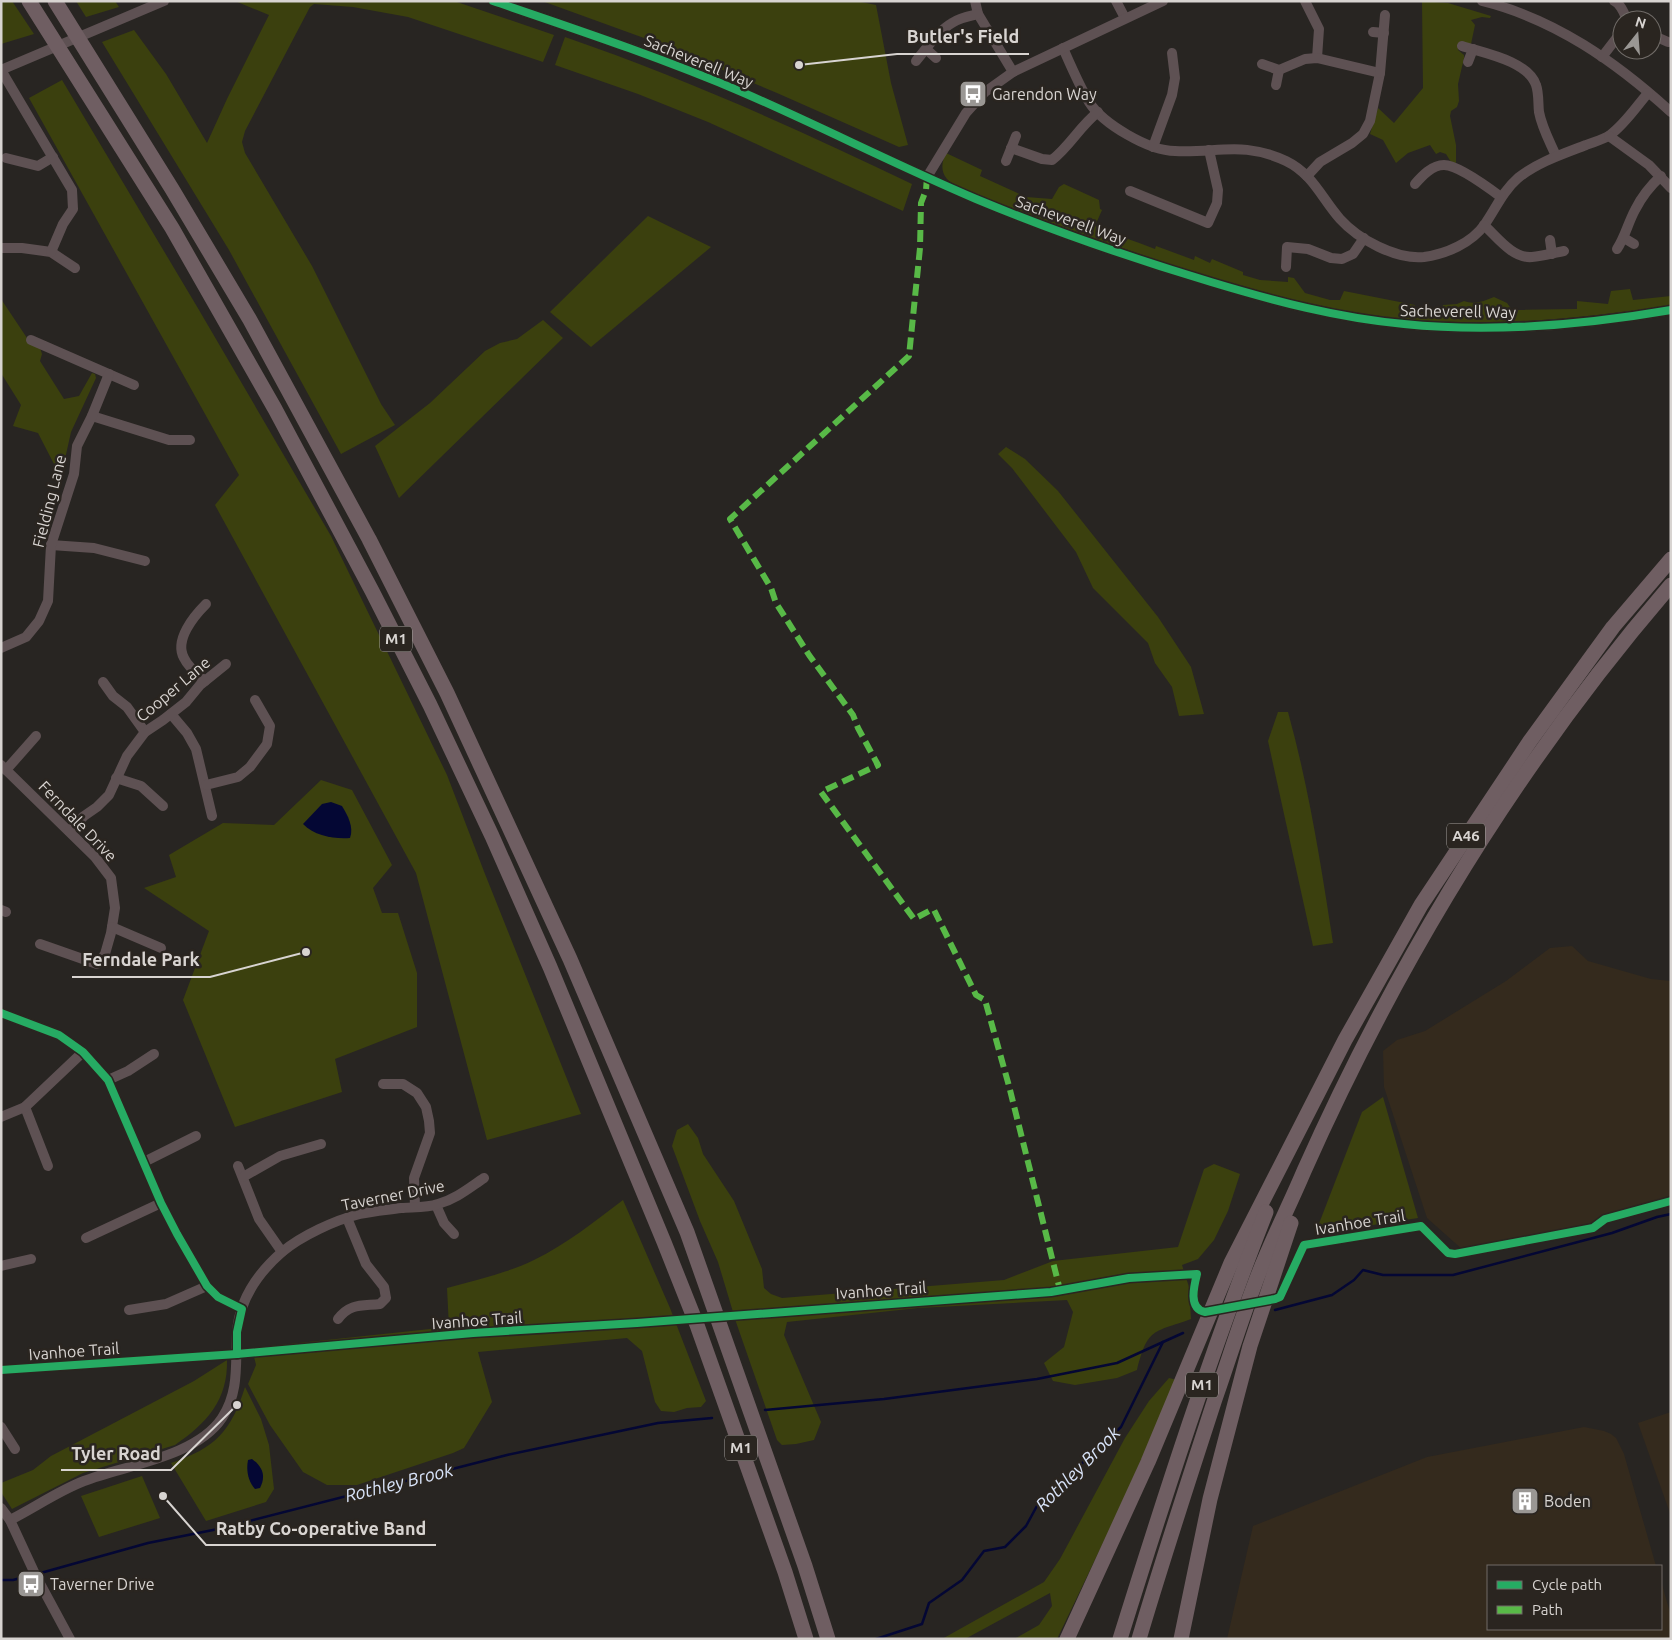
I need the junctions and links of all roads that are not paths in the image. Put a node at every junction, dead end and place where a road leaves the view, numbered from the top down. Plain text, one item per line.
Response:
1 (29, 1) edge
2 (55, 1) edge
3 (164, 1) edge
4 (493, 1) edge
5 (975, 1) edge
6 (1116, 1) edge
7 (1163, 1) edge
8 (1305, 1) edge
9 (1482, 1) edge
10 (978, 14) junction
11 (1385, 14) dead end
12 (1124, 18) junction
13 (1373, 32) dead end
14 (1384, 33) junction
15 (1662, 39) edge
16 (1668, 42) dead end
17 (1612, 44) edge
18 (1063, 48) junction
19 (926, 50) junction
20 (1172, 52) dead end
21 (1602, 57) junction
22 (936, 58) dead end
23 (1317, 58) junction
24 (916, 61) dead end
25 (1468, 62) dead end
26 (1262, 64) dead end
27 (1, 70) edge
28 (1279, 70) junction
29 (1013, 72) junction
30 (1380, 73) junction
31 (1276, 85) dead end
32 (1648, 93) junction
33 (1098, 112) junction
34 (1671, 112) edge
35 (1016, 136) dead end
36 (1608, 136) junction
37 (1153, 147) junction
38 (1011, 148) junction
39 (1209, 150) junction
40 (1556, 156) junction
41 (53, 157) junction
42 (6, 158) dead end
43 (1006, 160) dead end
44 (1308, 176) junction
45 (1661, 176) junction
46 (927, 177) junction
47 (1415, 184) dead end
48 (1671, 188) edge
49 (1130, 190) dead end
50 (1501, 197) junction
51 (1484, 225) junction
52 (1364, 238) junction
53 (1550, 240) dead end
54 (1, 248) edge
55 (1618, 249) dead end
56 (51, 252) junction
57 (1564, 252) dead end
58 (1552, 254) junction
59 (1286, 267) dead end
60 (75, 268) dead end
61 (1671, 310) edge
62 (31, 340) dead end
63 (109, 374) junction
64 (134, 385) dead end
65 (92, 416) junction
66 (190, 440) dead end
67 (51, 546) junction
68 (1671, 559) edge
69 (144, 561) dead end
70 (1671, 585) edge
71 (206, 604) dead end
72 (1, 648) edge
73 (226, 664) dead end
74 (103, 682) dead end
75 (205, 682) junction
76 (255, 700) dead end
77 (171, 714) junction
78 (144, 732) junction
79 (36, 736) dead end
80 (4, 767) edge
81 (116, 778) junction
82 (206, 786) junction
83 (163, 806) dead end
84 (212, 816) dead end
85 (69, 832) junction
86 (112, 927) junction
87 (40, 944) dead end
88 (162, 948) dead end
89 (1, 1013) edge
90 (83, 1052) junction
91 (154, 1054) dead end
92 (108, 1080) junction
93 (383, 1084) dead end
94 (26, 1106) junction
95 (1, 1117) edge
96 (196, 1136) dead end
97 (1297, 1136) junction
98 (1318, 1141) junction
99 (321, 1144) dead end
100 (144, 1162) junction
101 (48, 1166) dead end
102 (238, 1166) dead end
103 (243, 1178) junction
104 (484, 1178) dead end
105 (161, 1203) junction
106 (436, 1205) junction
107 (415, 1206) junction
108 (347, 1218) junction
109 (454, 1234) dead end
110 (86, 1238) dead end
111 (282, 1252) junction
112 (31, 1259) dead end
113 (1, 1266) edge
114 (207, 1286) junction
115 (147, 1307) junction
116 (242, 1309) junction
117 (130, 1310) dead end
118 (149, 1319) dead end
119 (338, 1319) dead end
120 (1, 1427) edge
121 (15, 1449) dead end
122 (1, 1508) edge
123 (10, 1520) junction
124 (70, 1639) edge
125 (806, 1639) edge
126 (828, 1639) edge
127 (1067, 1639) edge
128 (1120, 1639) edge
129 (1139, 1639) edge
130 (1181, 1639) edge

1 - 125 highway, M1
2 - 126 highway, M1
3 - 27 street
4 - 46 street, Sacheverell Way
5 - 10 street
6 - 12 street
7 - 12 street
8 - 23 street
9 - 21 street
10 - 19 street
10 - 29 street
11 - 14 street
12 - 18 street
13 - 14 street
14 - 30 street
15 - 16 street
17 - 21 street
18 - 29 street
18 - 33 street
19 - 22 street
19 - 24 street
20 - 37 street
21 - 32 street
23 - 28 street
23 - 30 street
25 - 40 street
26 - 28 street
27 - 41 street
28 - 31 street
29 - 46 street
30 - 44 street
32 - 34 street
32 - 36 street
33 - 37 street
33 - 38 street
35 - 38 street
36 - 40 street
36 - 45 street
37 - 39 street
38 - 43 street
39 - 44 street
39 - 49 street
40 - 50 street
41 - 42 street
41 - 56 street
44 - 52 street
45 - 48 street
45 - 55 street
46 - 61 street, Sacheverell Way
47 - 50 street
50 - 51 street
51 - 52 street
51 - 58 street
52 - 59 street
53 - 58 street
54 - 56 street
56 - 60 street
57 - 58 street
62 - 63 street
63 - 64 street
63 - 65 street, Fielding Lane
65 - 66 street
65 - 67 street, Fielding Lane
67 - 69 street
67 - 72 street, Fielding Lane
68 - 97 highway, A46
70 - 98 highway, A46
71 - 75 street
73 - 75 street, Cooper Lane
74 - 78 street
75 - 77 street, Cooper Lane
76 - 82 street
77 - 78 street, Cooper Lane
77 - 82 street
78 - 81 street, Cooper Lane
79 - 80 street
80 - 85 street, Ferndale Drive
81 - 83 street
81 - 85 street, Cooper Lane
82 - 84 street
85 - 86 street, Ferndale Drive
86 - 87 street, Ferndale Drive
86 - 88 street
89 - 90 street
90 - 92 street
90 - 94 street
91 - 92 street
92 - 100 street
93 - 107 street
94 - 95 street
94 - 101 street
96 - 100 street
97 - 127 highway
97 - 128 highway, M1
98 - 129 highway, M1
98 - 130 highway
99 - 103 street
100 - 105 street
102 - 103 street
103 - 111 street
104 - 106 street, Taverner Drive
105 - 110 street
105 - 114 street
106 - 107 street, Taverner Drive
106 - 109 street
107 - 108 street, Taverner Drive
108 - 111 street, Taverner Drive
108 - 119 street
111 - 116 street, Taverner Drive
112 - 113 street
114 - 115 street
114 - 116 street
115 - 117 street
115 - 118 street
116 - 123 street, Taverner Drive
120 - 121 street
122 - 123 street
123 - 124 street

